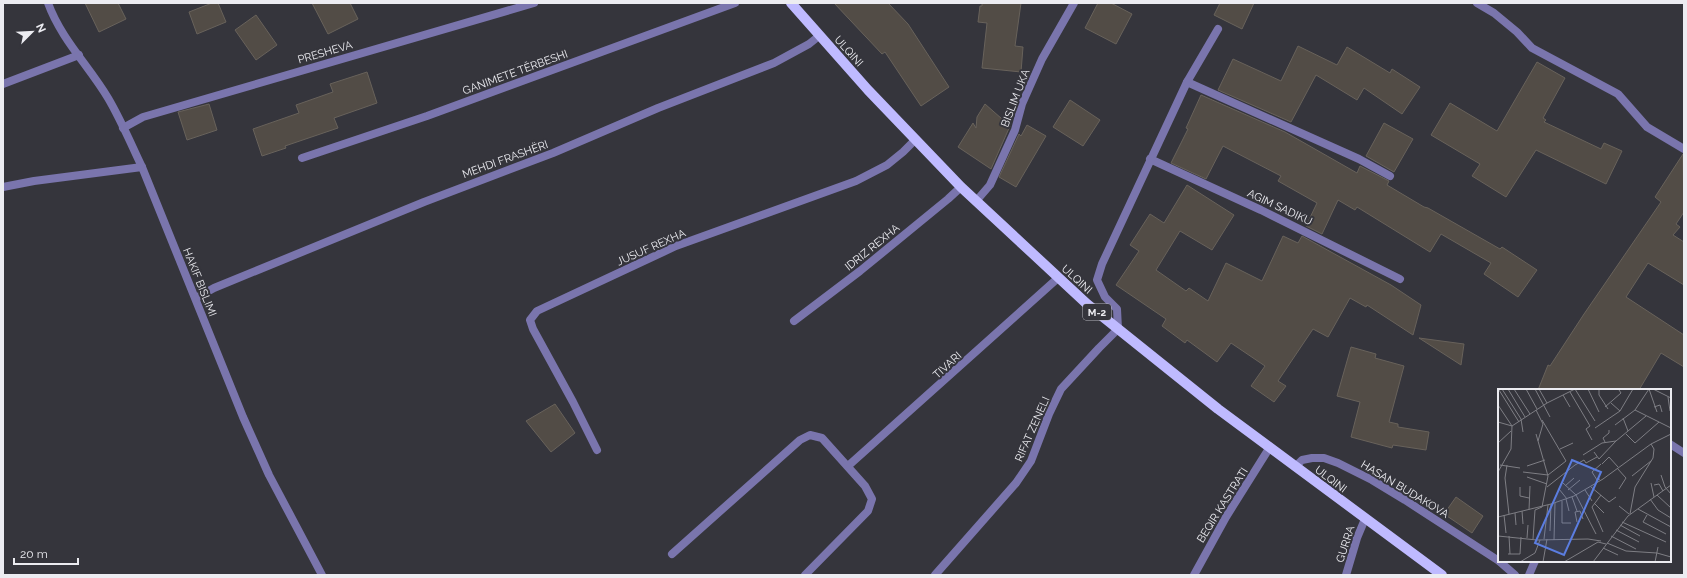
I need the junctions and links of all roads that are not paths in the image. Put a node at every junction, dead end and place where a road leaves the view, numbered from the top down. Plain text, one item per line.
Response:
1 (48, 3) edge
2 (534, 3) edge
3 (735, 3) edge
4 (791, 3) edge
5 (1074, 3) edge
6 (1477, 3) edge
7 (1218, 29) dead end
8 (819, 36) junction
9 (79, 55) junction
10 (1187, 82) junction
11 (3, 84) edge
12 (124, 128) junction
13 (915, 140) junction
14 (1684, 149) edge
15 (302, 158) dead end
16 (1150, 159) junction
17 (142, 167) junction
18 (1390, 176) dead end
19 (3, 187) edge
20 (961, 187) junction
21 (977, 200) junction
22 (1058, 278) junction
23 (1400, 279) dead end
24 (196, 298) junction
25 (794, 321) dead end
26 (1118, 329) junction
27 (1671, 445) edge
28 (1270, 447) junction
29 (597, 450) dead end
30 (1684, 453) edge
31 (848, 466) junction
32 (1295, 467) junction
33 (1365, 519) junction
34 (672, 554) dead end
35 (1498, 560) edge
36 (1500, 562) edge
37 (1535, 562) edge
38 (322, 575) edge
39 (805, 575) edge
40 (935, 575) edge
41 (1194, 575) edge
42 (1346, 575) edge
43 (1442, 575) edge
44 (1515, 575) edge
45 (1529, 575) edge

1 - 9 street, HAKIF BISLIMI
2 - 12 street, PRESHEVA
3 - 15 street, GANIMETE TËRBESHI
4 - 8 main road, ULQINI / M-2
5 - 21 street, BISLIM UKA
6 - 14 street
7 - 10 street
8 - 13 main road, ULQINI / M-2
8 - 24 street, MEHDI FRASHËRI
9 - 11 street
9 - 12 street, HAKIF BISLIMI
10 - 16 street
10 - 18 street
12 - 17 street, HAKIF BISLIMI
13 - 20 main road, ULQINI / M-2
13 - 29 street, JUSUF REXHA
16 - 23 street, AGIM SADIKU
16 - 26 street
17 - 19 street
17 - 24 street, HAKIF BISLIMI
20 - 21 main road, ULQINI / M-2
20 - 25 street, IDRIZ REXHA
21 - 22 main road, ULQINI / M-2
22 - 26 main road, ULQINI / M-2
22 - 31 street, TIVARI
24 - 38 street, HAKIF BISLIMI
26 - 28 main road, ULQINI / M-2
26 - 40 street, RIFAT ZENELI
27 - 30 street
28 - 32 main road, ULQINI / M-2
28 - 41 street, BEQIR KASTRATI
31 - 34 street
31 - 39 street
32 - 33 main road, ULQINI / M-2
32 - 35 street, HASAN BUDAKOVA
33 - 42 street, GURRA
33 - 43 main road, ULQINI / M-2
36 - 44 street, HASAN BUDAKOVA
37 - 45 street

